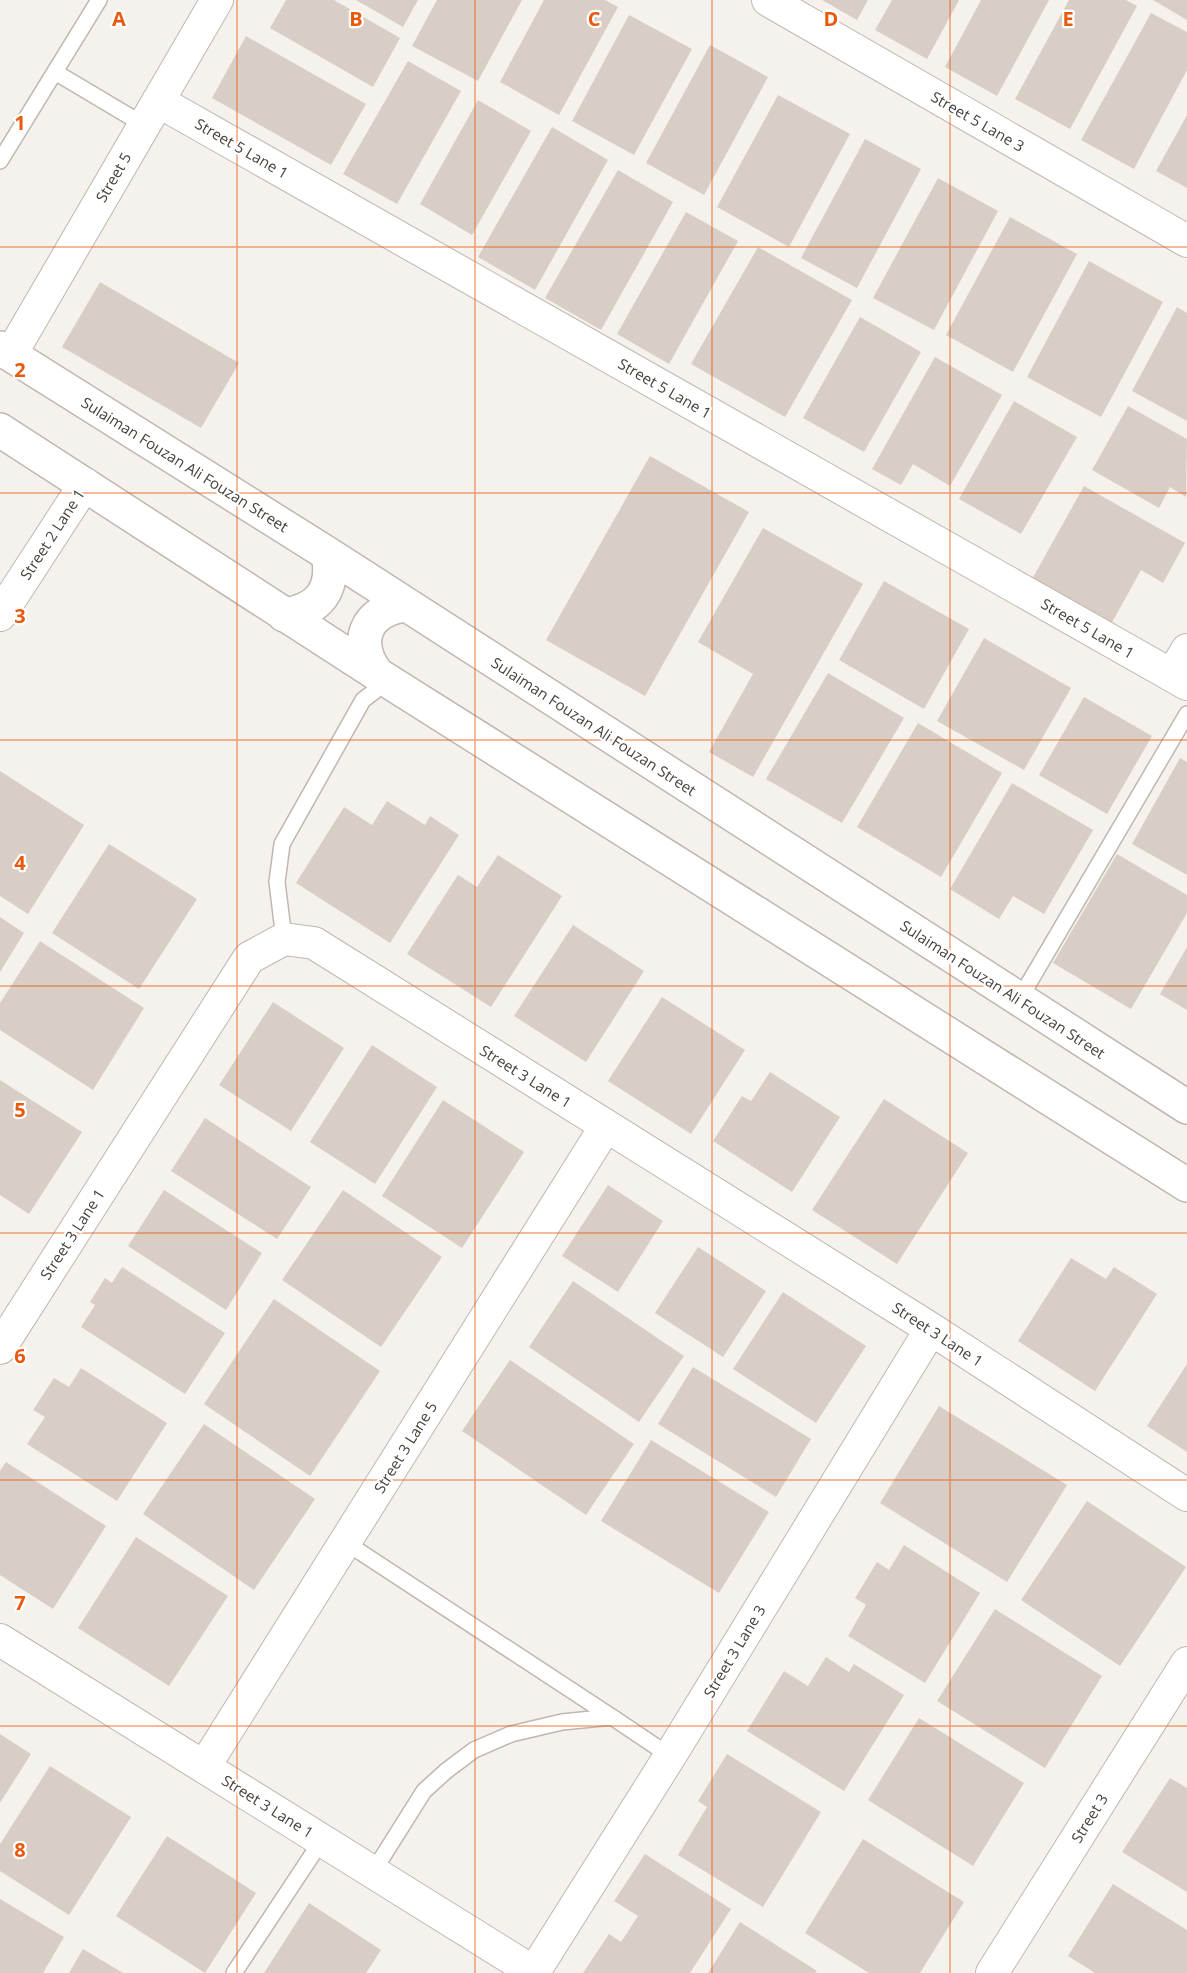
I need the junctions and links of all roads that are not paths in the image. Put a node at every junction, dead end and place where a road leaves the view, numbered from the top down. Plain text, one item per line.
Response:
1 (99, 0) edge
2 (216, 0) edge
3 (768, 0) edge
4 (55, 72) junction
5 (151, 113) junction
6 (0, 161) edge
7 (1187, 241) edge
8 (5, 351) edge
9 (0, 430) edge
10 (85, 484) junction
11 (328, 554) junction
12 (405, 605) junction
13 (0, 615) edge
14 (284, 615) junction
15 (1182, 670) edge
16 (383, 677) junction
17 (1187, 714) edge
18 (284, 939) junction
19 (1019, 1000) junction
20 (1187, 1107) edge
21 (606, 1126) junction
22 (1187, 1185) edge
23 (931, 1329) junction
24 (0, 1348) edge
25 (1187, 1495) edge
26 (345, 1542) junction
27 (0, 1640) edge
28 (1187, 1663) edge
29 (612, 1717) junction
30 (670, 1756) junction
31 (204, 1767) junction
32 (322, 1840) junction
33 (373, 1872) junction
34 (234, 1973) edge
35 (535, 1973) edge
36 (992, 1973) edge

1 - 4 lane
2 - 5 street, Street 5
3 - 7 street, Street 5 Lane 3
4 - 5 lane
4 - 6 lane
5 - 8 street, Street 5
5 - 15 street, Street 5 Lane 1
8 - 11 street, Sulaiman Fouzan Ali Fouzan Street
9 - 10 street
10 - 13 street, Street 2 Lane 1
10 - 14 street
11 - 12 street, Sulaiman Fouzan Ali Fouzan Street
11 - 14 street
12 - 16 street
12 - 19 street, Sulaiman Fouzan Ali Fouzan Street
14 - 16 street
16 - 18 lane
16 - 22 street
17 - 19 lane
18 - 21 street, Street 3 Lane 1
18 - 24 street, Street 3 Lane 1
19 - 20 street, Sulaiman Fouzan Ali Fouzan Street
21 - 23 street, Street 3 Lane 1
21 - 26 street, Street 3 Lane 5
23 - 25 street, Street 3 Lane 1
23 - 30 street, Street 3 Lane 3
26 - 29 lane
26 - 31 street, Street 3 Lane 5
27 - 31 street, Street 3 Lane 1
28 - 36 street, Street 3
29 - 30 lane
29 - 33 lane
30 - 35 street, Street 3 Lane 3
31 - 32 street, Street 3 Lane 1
32 - 33 street, Street 3 Lane 1
32 - 34 lane
33 - 35 street, Street 3 Lane 1

